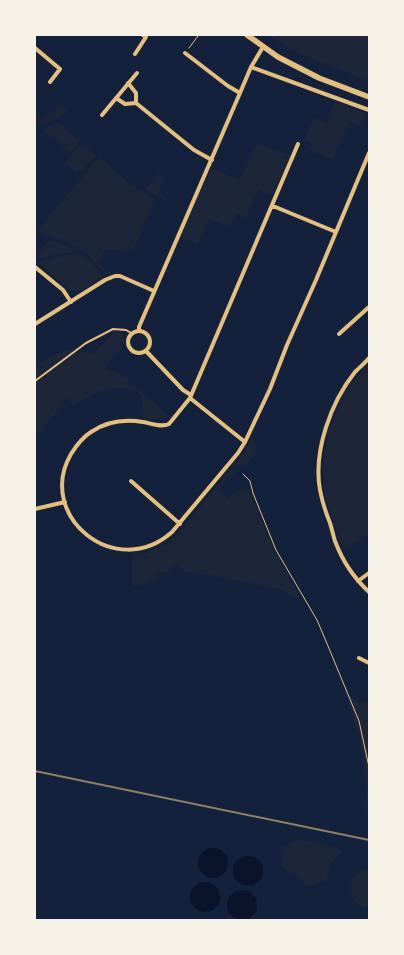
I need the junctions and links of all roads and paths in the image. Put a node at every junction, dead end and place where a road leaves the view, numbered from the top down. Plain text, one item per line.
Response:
1 (143, 35) edge
2 (196, 35) edge
3 (247, 35) edge
4 (263, 47) junction
5 (35, 48) edge
6 (185, 53) joint
7 (135, 54) dead end
8 (251, 67) junction
9 (137, 73) dead end
10 (50, 82) dead end
11 (128, 83) junction
12 (240, 92) junction
13 (369, 97) edge
14 (116, 98) junction
15 (136, 103) junction
16 (369, 110) edge
17 (102, 115) dead end
18 (298, 144) dead end
19 (369, 153) edge
20 (212, 160) junction
21 (273, 206) junction
22 (336, 232) junction
23 (35, 267) edge
24 (154, 290) junction
25 (71, 302) junction
26 (369, 307) edge
27 (35, 324) edge
28 (139, 332) junction
29 (133, 334) junction
30 (339, 334) dead end
31 (146, 351) junction
32 (369, 358) edge
33 (35, 381) edge
34 (190, 396) junction
35 (245, 442) junction
36 (243, 474) dead end
37 (131, 481) dead end
38 (65, 502) junction
39 (35, 509) edge
40 (180, 524) junction
41 (369, 573) edge
42 (358, 581) junction
43 (369, 592) edge
44 (359, 658) dead end
45 (369, 663) edge
46 (369, 767) edge

1 - 7 street
2 - 6 path
3 - 4 main road
4 - 8 street
4 - 13 main road
5 - 10 street
6 - 12 street
8 - 12 street
8 - 16 street
9 - 11 street
11 - 14 street
11 - 15 street
12 - 20 street
14 - 15 street
14 - 17 street
15 - 20 street
18 - 21 street
19 - 22 street
20 - 24 street
21 - 22 street
21 - 34 street
22 - 35 street
23 - 25 street
24 - 25 street
24 - 28 street
25 - 27 street
26 - 30 street
28 - 29 street
28 - 31 street
29 - 31 street
29 - 33 lane
31 - 34 street
32 - 42 street
34 - 35 street
34 - 38 street
35 - 40 street
36 - 46 path
37 - 40 street
38 - 39 street
38 - 40 street
41 - 42 street
42 - 43 street
44 - 45 street

